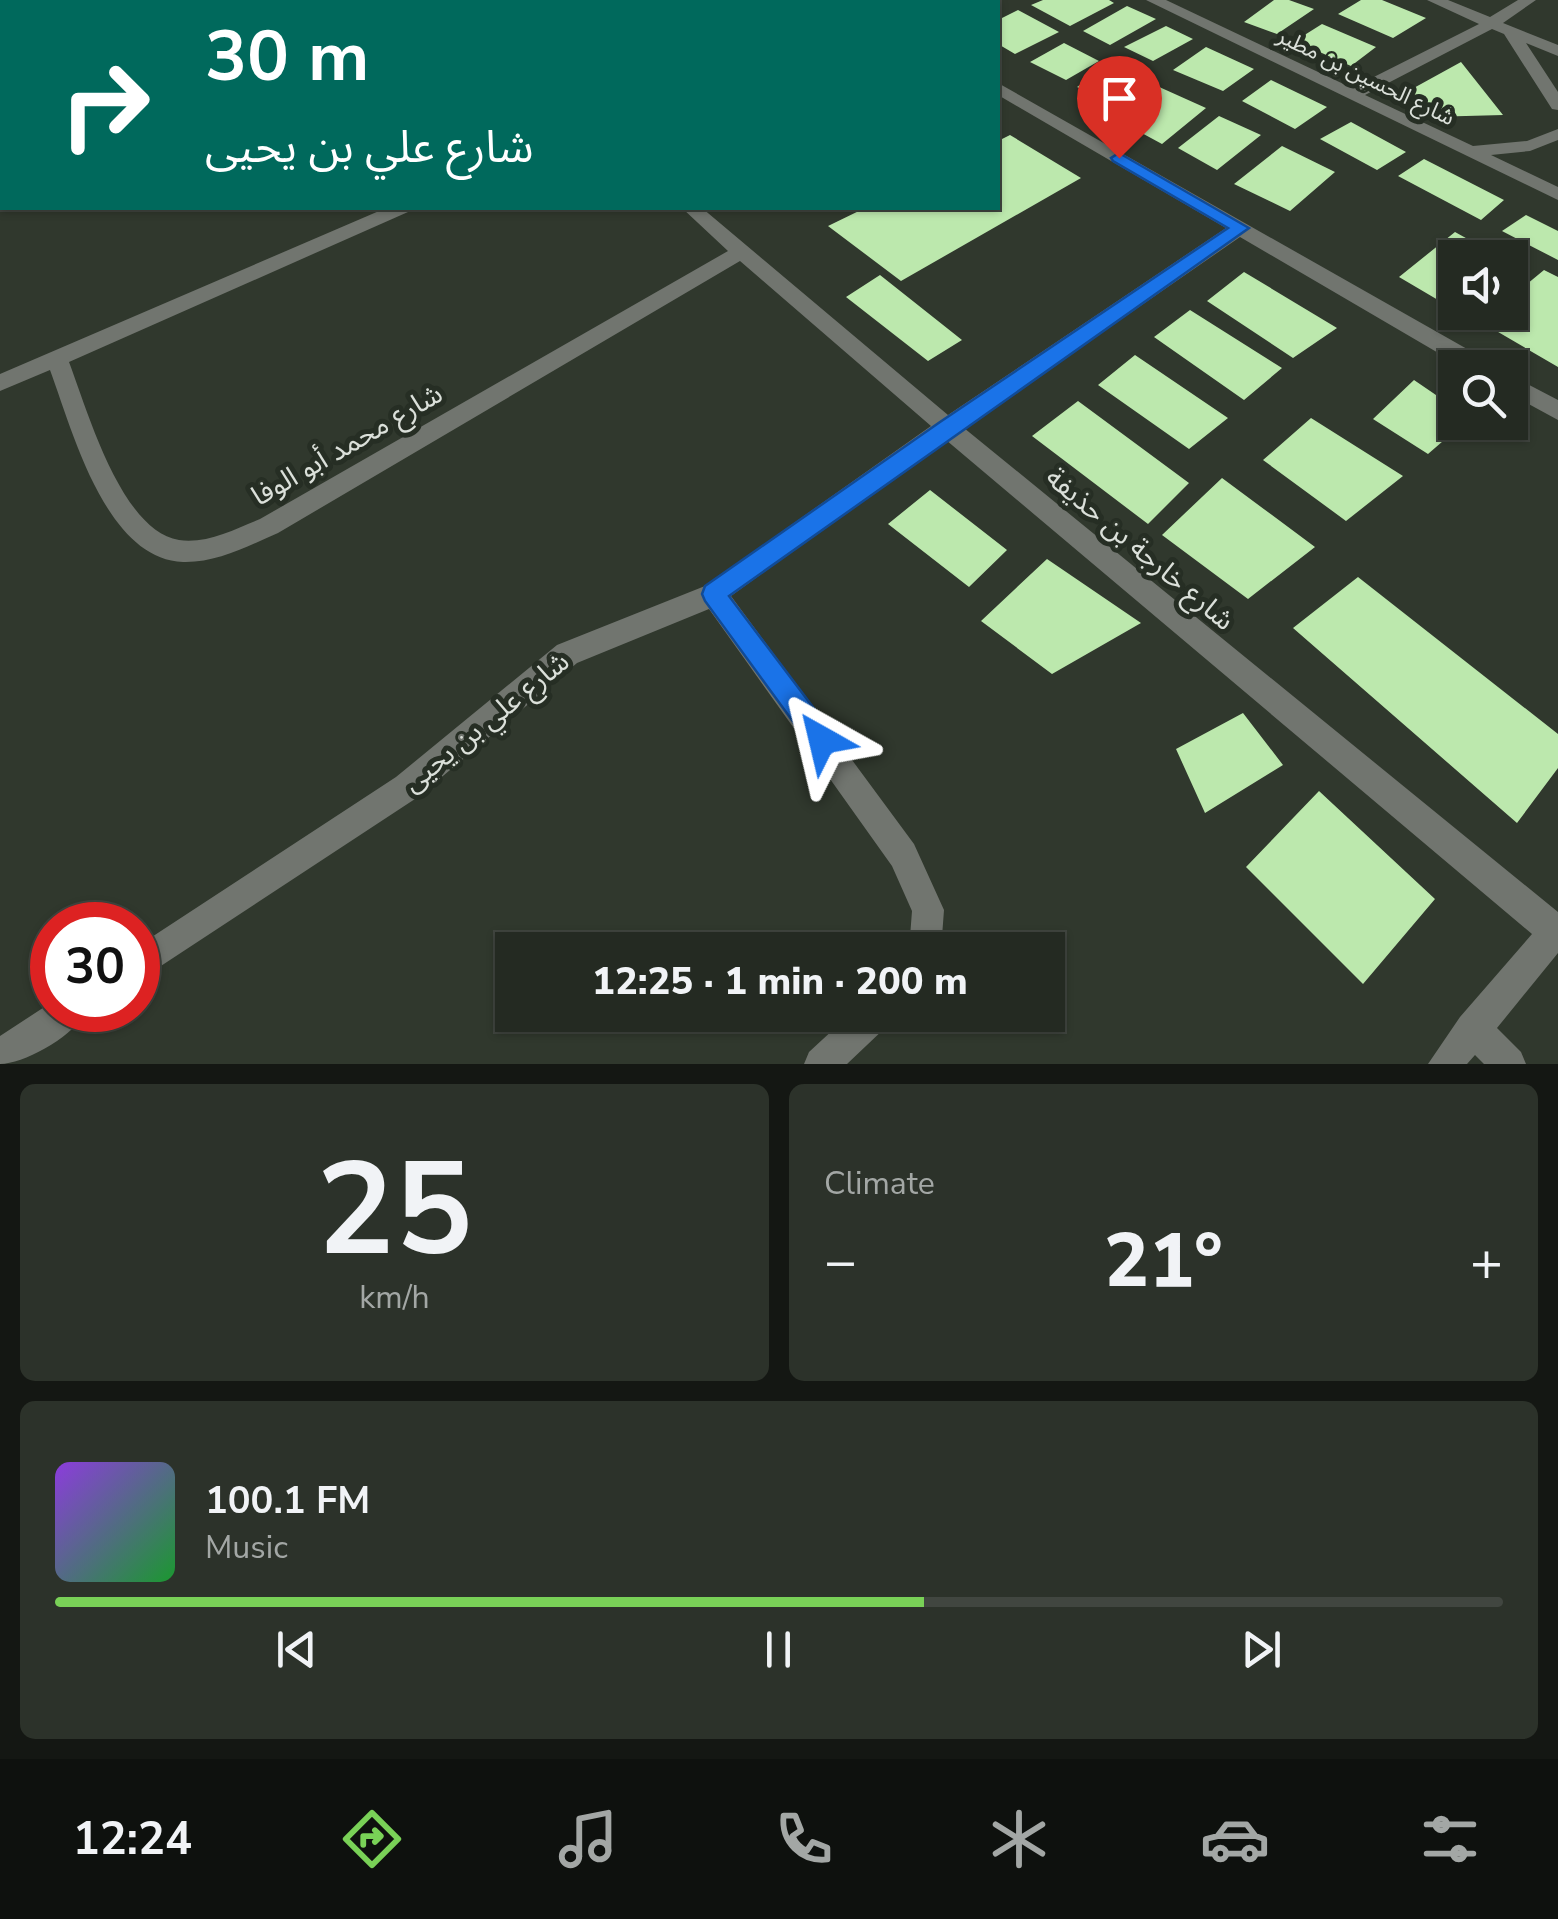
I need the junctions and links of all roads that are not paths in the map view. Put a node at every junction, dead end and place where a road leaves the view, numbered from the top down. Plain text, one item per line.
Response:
1 (1154, 0) edge
2 (1435, 0) edge
3 (1528, 0) edge
4 (1492, 23) junction
5 (1510, 30) junction
6 (1558, 51) edge
7 (1000, 89) edge
8 (1352, 95) junction
9 (1558, 105) edge
10 (1558, 134) edge
11 (1468, 151) junction
12 (1558, 194) edge
13 (348, 210) edge
14 (396, 210) edge
15 (693, 210) edge
16 (360, 225) junction
17 (1240, 228) junction
18 (741, 252) junction
19 (1451, 350) edge
20 (58, 360) junction
21 (0, 383) edge
22 (1528, 394) edge
23 (1558, 411) edge
24 (947, 427) junction
25 (714, 594) junction
26 (1556, 930) edge
27 (926, 932) edge
28 (160, 950) edge
29 (1472, 1030) junction
30 (37, 1032) edge
31 (856, 1032) edge
32 (0, 1056) edge
33 (821, 1064) edge
34 (1446, 1064) edge
35 (1509, 1064) edge

1 - 8 street, شارع الحسين بن مطير
2 - 4 street
3 - 4 street
4 - 5 street
4 - 8 street
5 - 6 street
5 - 9 street
7 - 17 street
8 - 11 street, شارع الحسين بن مطير
10 - 11 street
11 - 12 street, شارع الحسين بن مطير
13 - 16 street
14 - 16 street
15 - 18 street, شارع خارجة بن حذيفة
16 - 20 street
17 - 19 street
17 - 24 street, شارع علي بن يحيى
18 - 20 street, شارع محمد أبو الوفا
18 - 24 street, شارع خارجة بن حذيفة
20 - 21 street
22 - 23 street
24 - 25 street, شارع علي بن يحيى
24 - 26 street, شارع خارجة بن حذيفة
25 - 27 street
25 - 28 street, شارع علي بن يحيى
26 - 29 street
29 - 34 street
29 - 35 street
30 - 32 street
31 - 33 street

